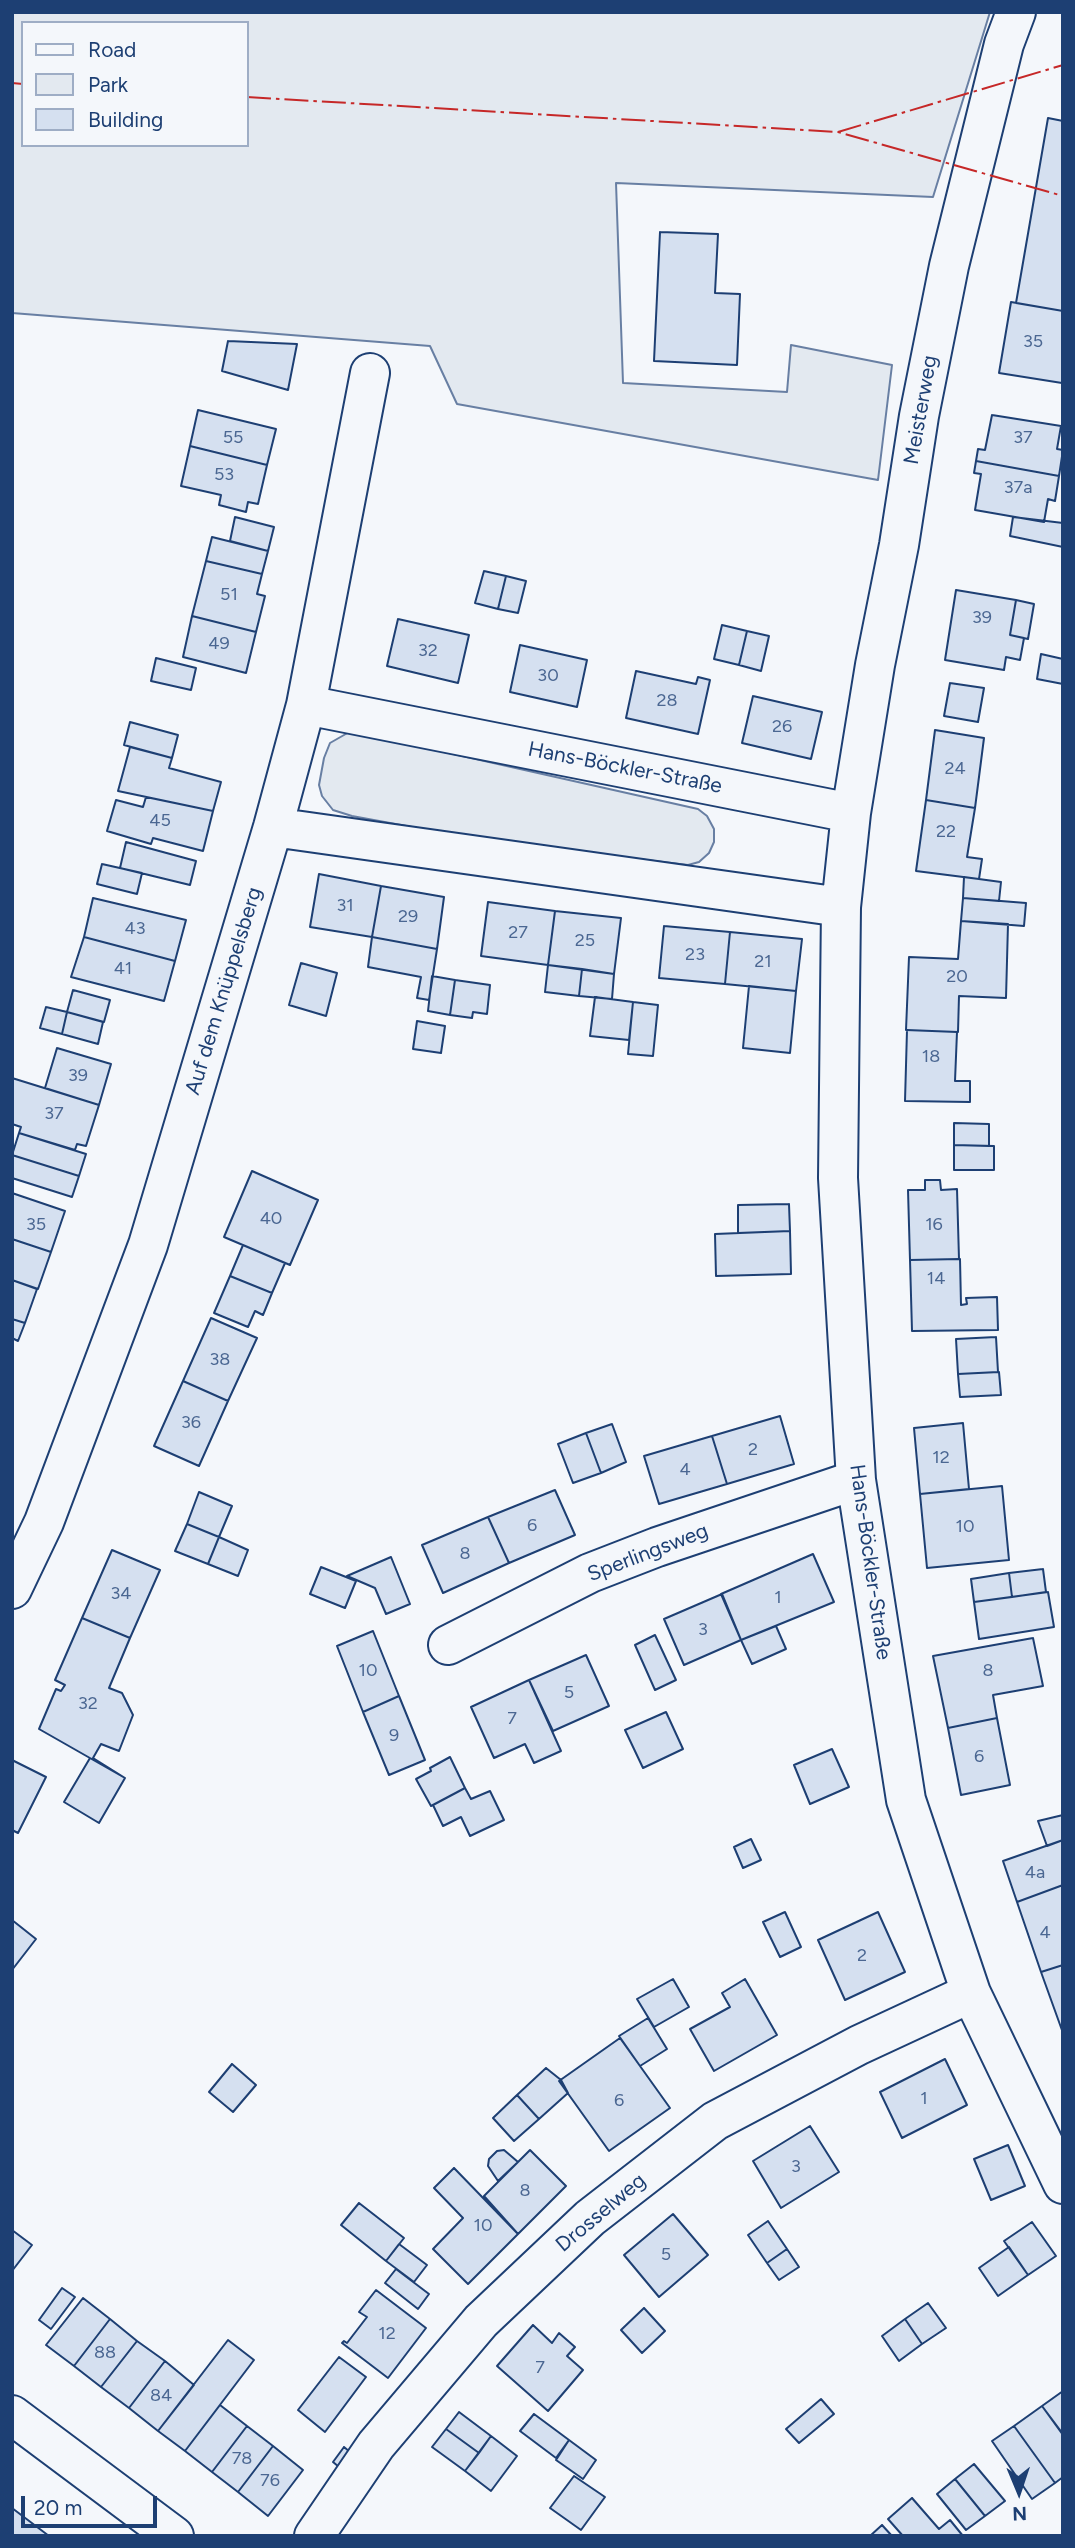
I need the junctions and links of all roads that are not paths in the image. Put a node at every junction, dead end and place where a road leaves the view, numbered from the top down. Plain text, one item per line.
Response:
1 (1016, 12) edge
2 (370, 373) dead end
3 (306, 705) junction
4 (851, 813) junction
5 (273, 827) junction
6 (841, 907) junction
7 (856, 1480) junction
8 (12, 1589) edge
9 (448, 1645) dead end
10 (971, 1993) junction
11 (1063, 2184) edge
12 (12, 2415) edge
13 (174, 2536) edge
14 (314, 2536) edge

1 - 4 street, Meisterweg
2 - 3 street, Auf dem Knüppelsberg
3 - 4 street, Hans-Böckler-Straße
3 - 5 street, Auf dem Knüppelsberg
4 - 6 street, Hans-Böckler-Straße
5 - 6 street
5 - 8 street, Auf dem Knüppelsberg
6 - 7 street, Hans-Böckler-Straße
7 - 9 street, Sperlingsweg
7 - 10 street, Hans-Böckler-Straße
10 - 11 street, Hans-Böckler-Straße
10 - 14 street, Drosselweg
12 - 13 street

